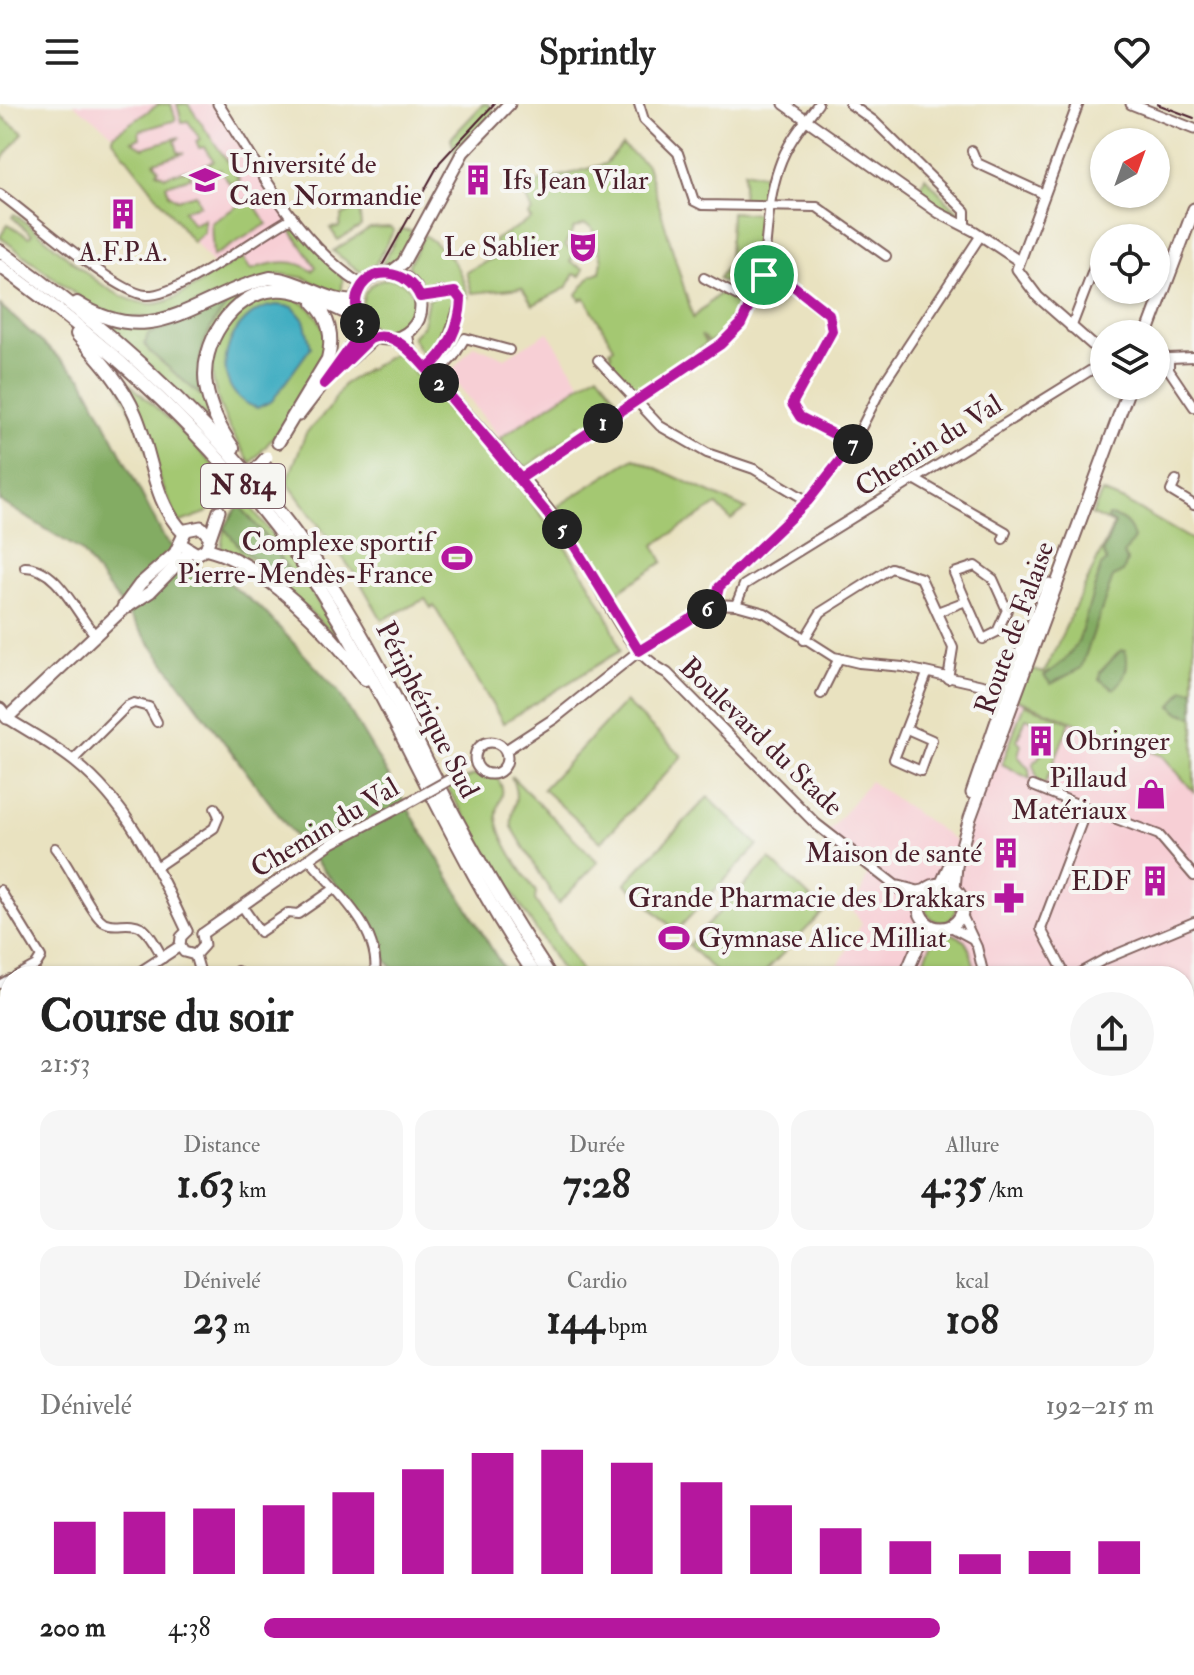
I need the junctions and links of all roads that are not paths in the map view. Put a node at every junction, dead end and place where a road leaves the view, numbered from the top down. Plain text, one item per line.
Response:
1 (218, 104) edge
2 (509, 104) edge
3 (639, 104) edge
4 (784, 104) edge
5 (818, 104) edge
6 (850, 104) edge
7 (1078, 104) edge
8 (1131, 104) edge
9 (1156, 109) edge
10 (806, 120) junction
11 (1194, 129) edge
12 (972, 151) dead end
13 (0, 194) edge
14 (1044, 194) junction
15 (772, 206) junction
16 (1194, 209) edge
17 (293, 217) junction
18 (965, 226) junction
19 (981, 235) junction
20 (0, 251) edge
21 (886, 256) dead end
22 (1019, 261) junction
23 (403, 263) junction
24 (0, 266) edge
25 (24, 268) junction
26 (390, 273) junction
27 (764, 275) junction
28 (704, 278) dead end
29 (1090, 278) edge
30 (409, 281) junction
31 (362, 285) junction
32 (305, 296) junction
33 (420, 297) junction
34 (356, 301) junction
35 (751, 303) junction
36 (51, 304) junction
37 (359, 320) junction
38 (1152, 320) edge
39 (1071, 328) junction
40 (407, 332) junction
41 (376, 336) junction
42 (391, 338) junction
43 (1090, 344) edge
44 (410, 350) junction
45 (509, 350) dead end
46 (1194, 357) edge
47 (1170, 358) edge
48 (598, 360) dead end
49 (1090, 371) edge
50 (1170, 371) edge
51 (430, 373) junction
52 (324, 384) junction
53 (1122, 400) edge
54 (1123, 400) edge
55 (635, 401) junction
56 (1194, 407) edge
57 (278, 442) junction
58 (853, 444) junction
59 (250, 474) junction
60 (521, 478) junction
61 (916, 480) junction
62 (1176, 480) dead end
63 (808, 501) junction
64 (1194, 505) edge
65 (205, 537) junction
66 (1003, 539) dead end
67 (185, 543) junction
68 (25, 567) dead end
69 (966, 601) junction
70 (715, 604) junction
71 (736, 605) junction
72 (937, 612) junction
73 (96, 636) junction
74 (804, 640) junction
75 (639, 651) junction
76 (839, 658) junction
77 (1017, 662) junction
78 (927, 674) junction
79 (948, 679) junction
80 (821, 694) dead end
81 (387, 708) junction
82 (2, 716) edge
83 (157, 722) dead end
84 (907, 729) junction
85 (506, 750) junction
86 (73, 760) junction
87 (476, 766) junction
88 (1033, 786) dead end
89 (215, 808) dead end
90 (1087, 808) junction
91 (55, 848) dead end
92 (309, 859) junction
93 (158, 866) junction
94 (1194, 876) edge
95 (889, 881) junction
96 (941, 885) junction
97 (334, 889) junction
98 (928, 889) junction
99 (954, 889) junction
100 (0, 890) edge
101 (919, 904) junction
102 (242, 906) junction
103 (961, 913) junction
104 (925, 921) junction
105 (1194, 922) edge
106 (944, 927) junction
107 (187, 931) junction
108 (202, 934) junction
109 (973, 939) junction
110 (180, 946) junction
111 (195, 955) junction
112 (163, 958) junction
113 (34, 966) edge
114 (150, 966) edge
115 (198, 966) edge
116 (376, 966) edge
117 (539, 966) edge
118 (540, 966) edge
119 (909, 966) edge
120 (916, 966) edge
121 (981, 966) edge
122 (1061, 966) edge
123 (1092, 966) edge

1 - 17 street
2 - 23 main road
3 - 15 street
4 - 10 street
5 - 10 street
6 - 18 street
7 - 14 street
8 - 9 street
9 - 11 street
10 - 15 street
10 - 18 street
12 - 14 street
13 - 17 street
14 - 22 street
15 - 21 street
15 - 27 street
16 - 38 main road
17 - 31 street
18 - 19 street
19 - 22 street
19 - 58 street
20 - 25 highway, Périphérique Sud / N 814
22 - 39 street
23 - 26 main road
23 - 30 main road
24 - 36 highway, Périphérique Sud / N 814
25 - 34 highway, N 814
25 - 59 highway, Périphérique Sud / N 814
26 - 30 main road
26 - 31 main road
27 - 35 street
27 - 58 street
28 - 35 street
29 - 39 street
30 - 33 main road
31 - 34 main road
32 - 37 highway, N 814
32 - 57 highway, N 814
32 - 59 highway, N 814
33 - 40 main road
33 - 51 street
34 - 37 main road
35 - 55 street
36 - 67 highway, N 814
36 - 81 highway, Périphérique Sud / N 814
37 - 41 main road
37 - 52 main road
39 - 43 street
40 - 42 main road
40 - 44 street
41 - 42 main road
41 - 52 main road
42 - 44 street, Boulevard du Stade
44 - 51 street, Boulevard du Stade
45 - 51 street
46 - 47 street
48 - 55 street
49 - 61 street, Chemin du Val
50 - 56 street
51 - 60 street, Boulevard du Stade
52 - 57 main road
53 - 77 main road, Route de Falaise
54 - 99 main road, Route de Falaise
55 - 60 street
55 - 63 street
57 - 65 main road, bridge
58 - 63 street
59 - 118 highway, Périphérique Sud / N 814
60 - 75 street, Boulevard du Stade
61 - 66 street
61 - 71 street, Chemin du Val
62 - 64 street
63 - 70 street
65 - 67 main road
65 - 67 main road
65 - 81 highway, N 814
67 - 73 main road
68 - 73 street
69 - 69 street
69 - 72 street
70 - 71 street
70 - 75 street, Chemin du Val
71 - 74 street
72 - 74 street
72 - 79 street
73 - 82 main road
74 - 76 street
75 - 85 street, Chemin du Val
75 - 95 street, Boulevard du Stade
76 - 78 street
76 - 80 street
77 - 79 street
77 - 96 main road, Route de Falaise
78 - 79 street
78 - 84 street
81 - 117 highway, Périphérique Sud / N 814
82 - 86 street
83 - 86 street
84 - 84 street
85 - 87 street, Chemin du Val
85 - 87 street, Chemin du Val
86 - 93 street
87 - 92 street, Chemin du Val, bridge
88 - 90 street
89 - 93 street
90 - 94 street
90 - 122 street
91 - 112 street
92 - 97 street
92 - 102 street, Chemin du Val
93 - 107 street
95 - 98 street, Boulevard du Stade
95 - 101 street, Boulevard du Stade
96 - 98 main road
96 - 99 main road
97 - 102 street
97 - 116 street
98 - 101 main road
99 - 103 main road
100 - 113 street
101 - 104 main road
102 - 108 street, Chemin du Val
103 - 106 main road
103 - 109 street
104 - 106 main road
104 - 119 main road
105 - 123 street
106 - 109 street
106 - 120 main road
107 - 108 street
107 - 110 street
108 - 111 street
109 - 121 street
110 - 111 street
110 - 112 street
111 - 115 street
112 - 114 street

